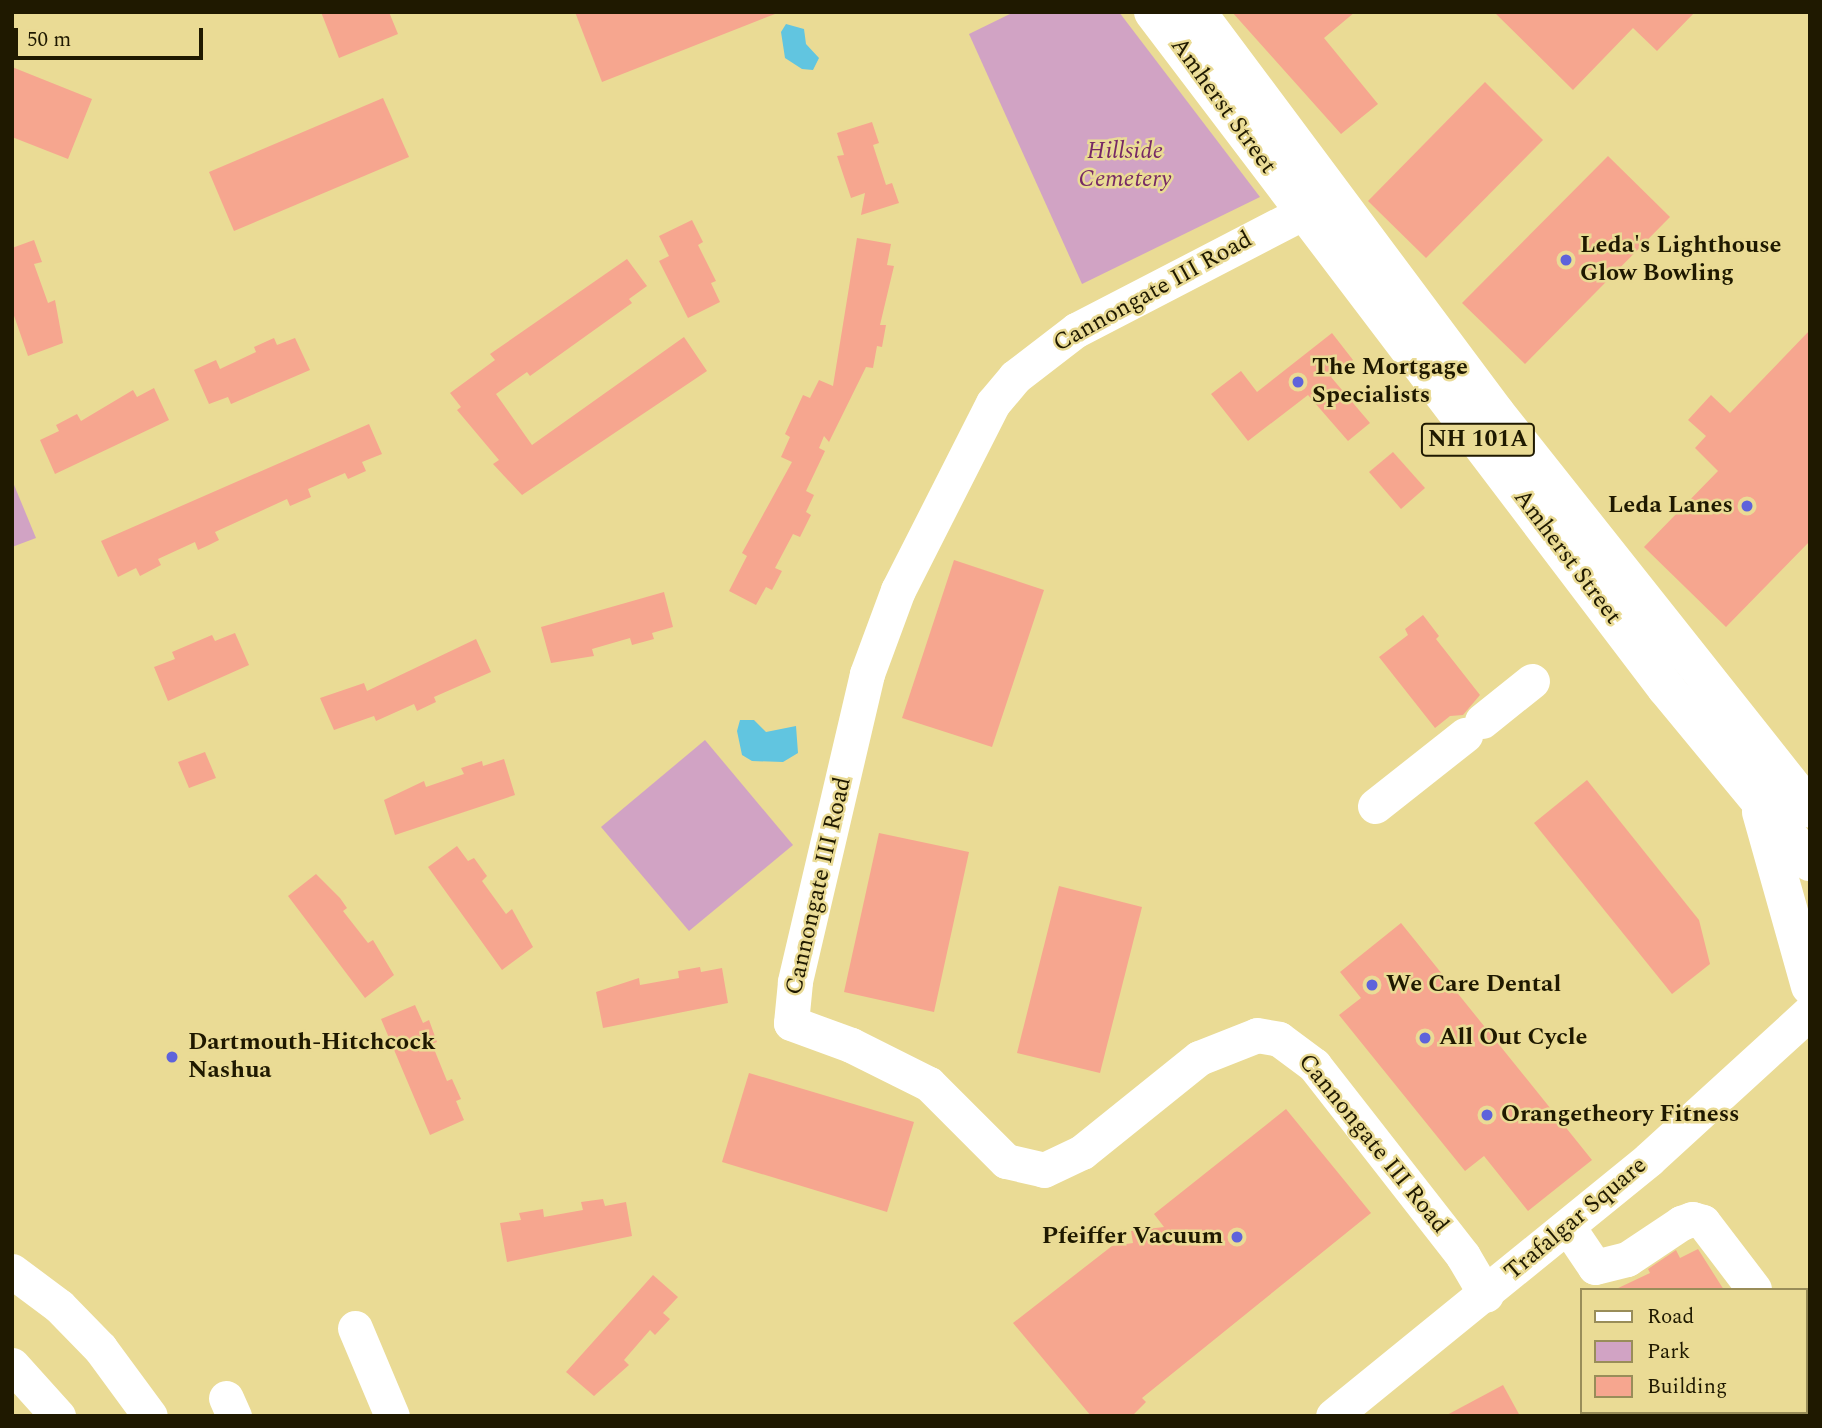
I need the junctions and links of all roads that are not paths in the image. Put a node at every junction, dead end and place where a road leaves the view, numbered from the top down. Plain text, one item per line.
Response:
1 (1153, 12) edge
2 (1197, 12) edge
3 (1301, 213) junction
4 (1532, 681) dead end
5 (1759, 804) junction
6 (1375, 806) dead end
7 (1810, 809) edge
8 (1810, 862) edge
9 (1810, 986) edge
10 (1810, 1012) edge
11 (1568, 1227) junction
12 (13, 1274) edge
13 (1753, 1288) edge
14 (1486, 1295) junction
15 (355, 1328) dead end
16 (12, 1365) edge
17 (58, 1416) edge
18 (150, 1416) edge
19 (392, 1416) edge
20 (1333, 1416) edge

1 - 3 highway, Amherst Street / NH 101A
2 - 7 highway, Amherst Street / NH 101A
3 - 5 highway, Amherst Street / NH 101A
3 - 14 street, Cannongate III Road
4 - 6 street
5 - 8 highway, Amherst Street / NH 101A
5 - 9 highway
10 - 11 street, Trafalgar Square
11 - 13 street
11 - 14 street, Trafalgar Square
12 - 18 street
14 - 20 street, Trafalgar Square
15 - 19 street
16 - 17 street

